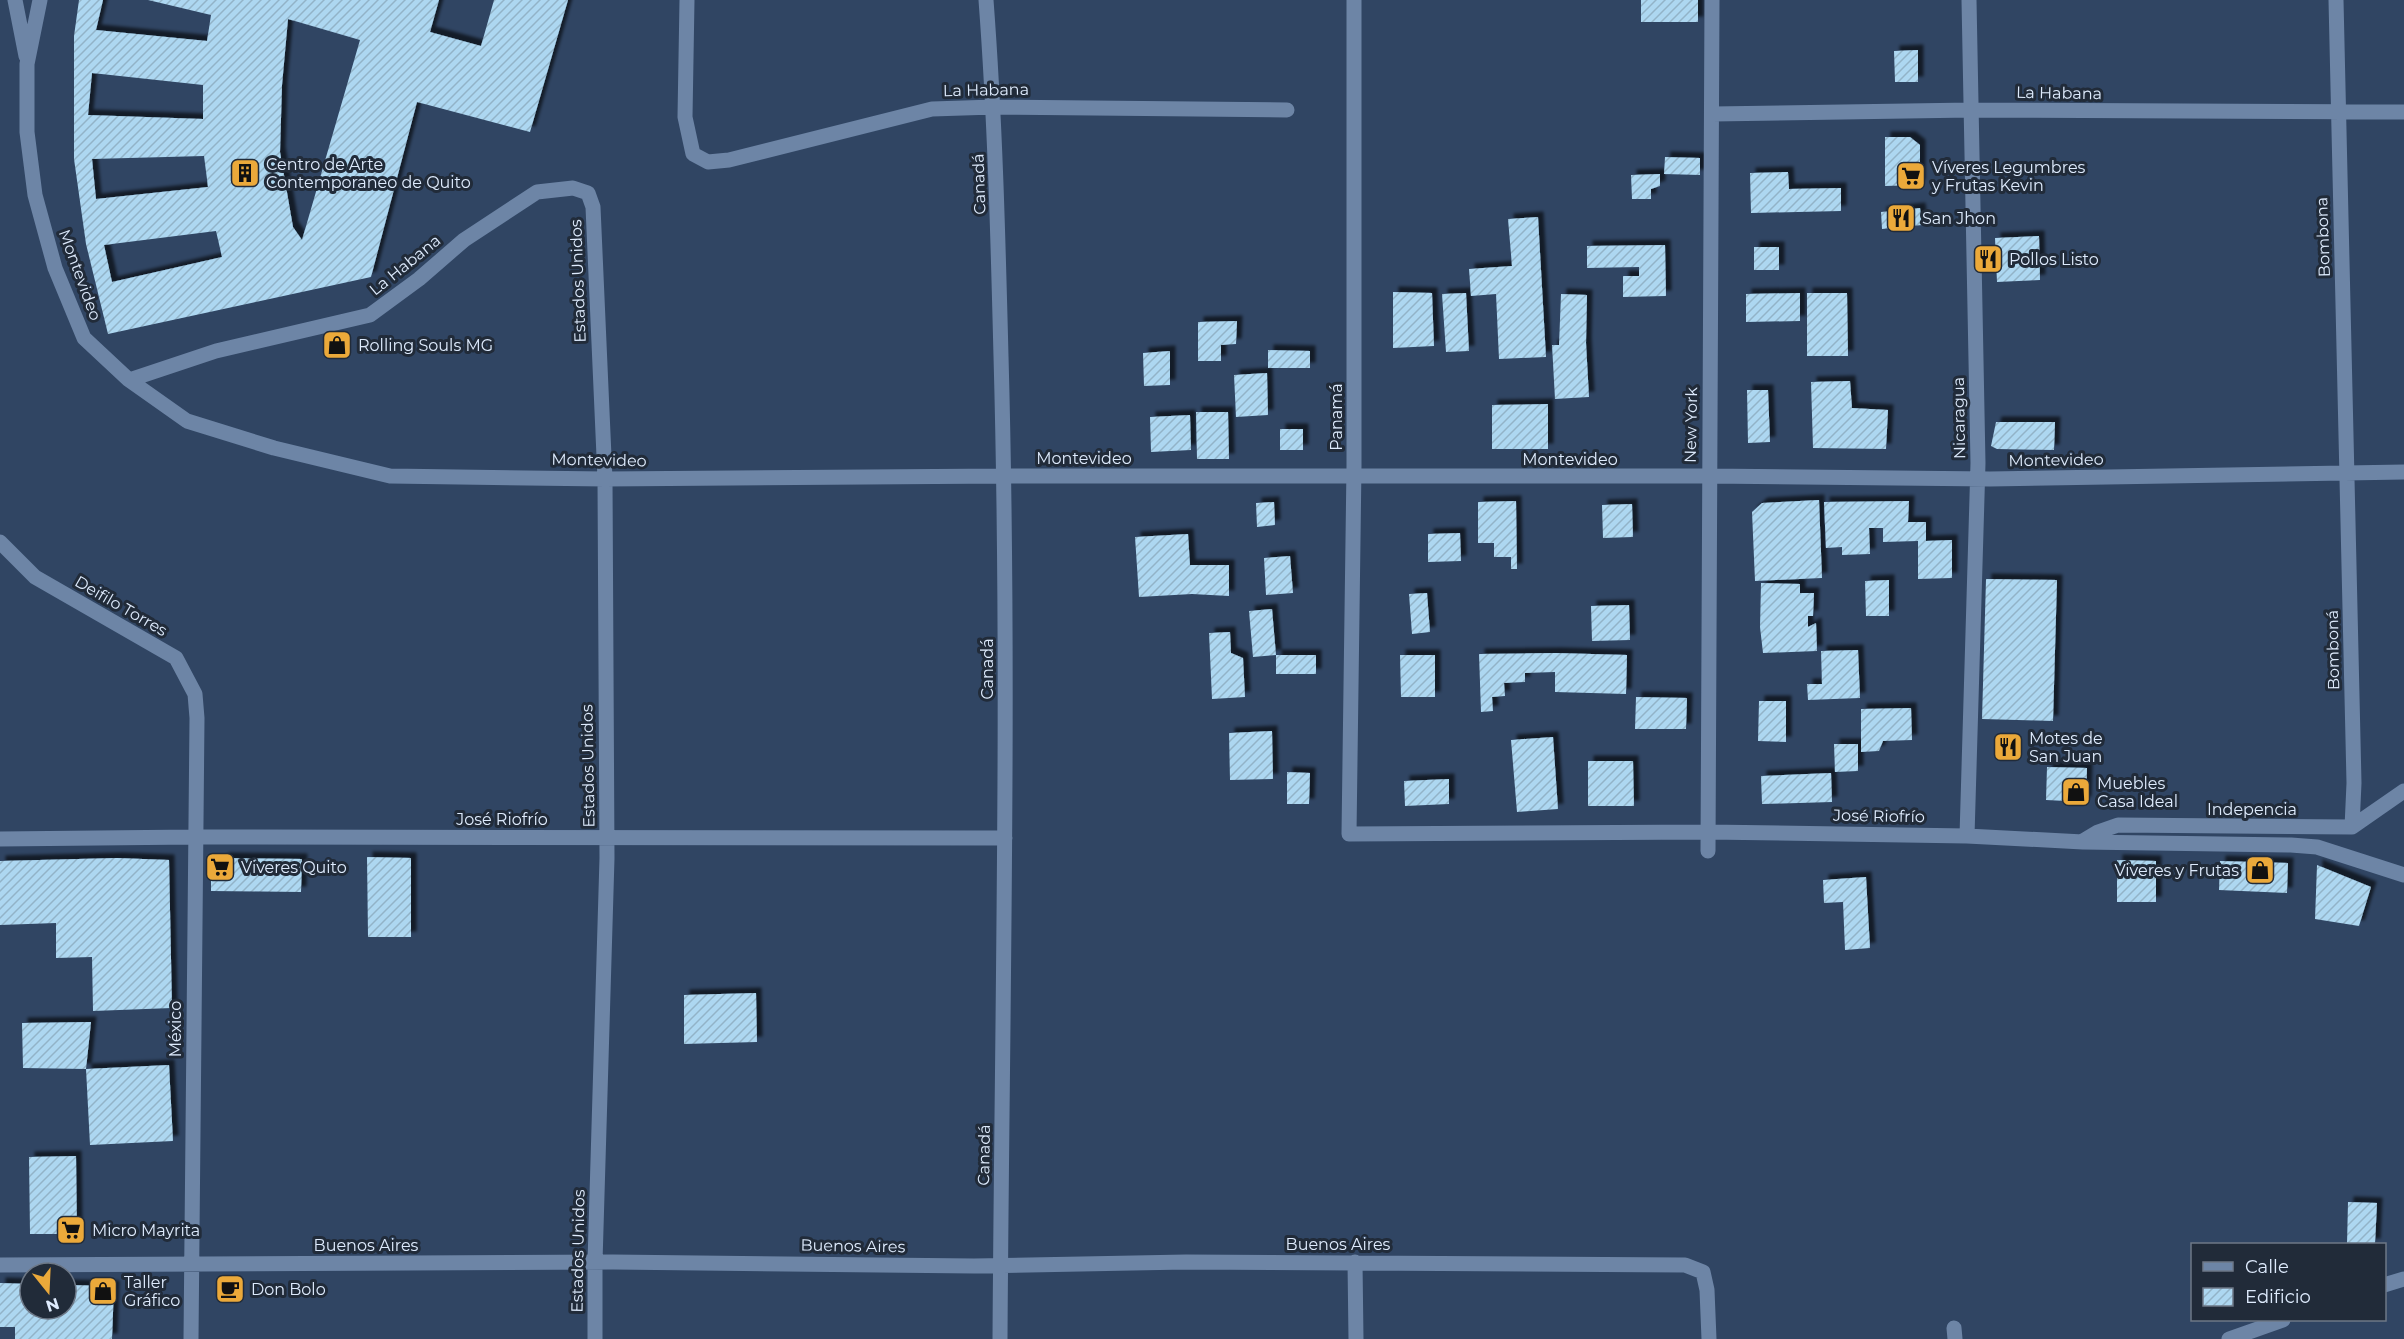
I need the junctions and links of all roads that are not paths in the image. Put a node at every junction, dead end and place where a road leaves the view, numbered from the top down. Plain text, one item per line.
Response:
1 (15, 0) edge
2 (40, 0) edge
3 (687, 0) edge
4 (986, 0) edge
5 (1354, 0) edge
6 (1712, 0) edge
7 (1969, 0) edge
8 (2336, 0) edge
9 (27, 64) junction
10 (994, 107) junction
11 (1287, 110) dead end
12 (1971, 110) junction
13 (2404, 112) edge
14 (2337, 113) junction
15 (1713, 114) junction
16 (588, 193) joint
17 (129, 380) junction
18 (2348, 472) junction
19 (2404, 472) edge
20 (1004, 476) junction
21 (1708, 476) junction
22 (1354, 477) junction
23 (605, 479) junction
24 (1977, 479) junction
25 (0, 542) edge
26 (197, 718) joint
27 (2404, 791) edge
28 (2352, 827) junction
29 (1708, 832) junction
30 (1349, 834) joint
31 (1967, 836) junction
32 (195, 837) junction
33 (607, 838) junction
34 (1005, 838) junction
35 (0, 839) edge
36 (2083, 842) junction
37 (1708, 851) dead end
38 (2404, 875) edge
39 (595, 1262) junction
40 (1355, 1262) junction
41 (0, 1265) edge
42 (191, 1265) junction
43 (1001, 1265) junction
44 (2404, 1279) edge
45 (2386, 1286) edge
46 (2281, 1321) edge
47 (2259, 1334) edge
48 (191, 1339) edge
49 (595, 1339) edge
50 (1000, 1339) edge
51 (1356, 1339) edge
52 (1709, 1339) edge
53 (2229, 1339) edge

1 - 9 street, Montevideo
2 - 9 street, Montevideo
3 - 10 street, La Habana
4 - 10 street, Canadá
5 - 22 street, Panamá
6 - 15 street, New York
7 - 12 street, Nicaragua
8 - 14 street, Bombona
9 - 17 street, Montevideo
10 - 11 street, La Habana
10 - 20 street, Canadá
12 - 14 street, La Habana
12 - 15 street, La Habana
12 - 24 street, Nicaragua
13 - 14 street, La Habana
14 - 18 street, Bombona
15 - 21 street, New York
16 - 17 street, La Habana
16 - 23 street, Estados Unidos
17 - 23 street, Montevideo
18 - 19 street, Montevideo
18 - 24 street, Montevideo
18 - 28 street, Bomboná
20 - 22 street, Montevideo
20 - 23 street, Montevideo
20 - 34 street, Canadá
21 - 22 street, Montevideo
21 - 24 street, Montevideo
21 - 29 street, New York
22 - 30 street, Panamá
23 - 33 street, Estados Unidos
24 - 31 street, Nicaragua
25 - 26 street, Deifilo Torres
26 - 32 street, México
27 - 28 street
28 - 36 street, Indepencia
29 - 30 street, José Riofrío
29 - 31 street, José Riofrío
29 - 37 street, New York
31 - 36 street, José Riofrío
32 - 33 street, José Riofrío
32 - 35 street, José Riofrío
32 - 42 street, México
33 - 34 street, José Riofrío
33 - 39 street, Estados Unidos
34 - 43 street, Canadá
36 - 38 street, José Riofrío
39 - 42 street, Buenos Aires
39 - 43 street, Buenos Aires
39 - 49 street, Estados Unidos
40 - 43 street, Buenos Aires
40 - 51 street
40 - 52 street, Buenos Aires
41 - 42 street, Buenos Aires
42 - 48 street, México
43 - 50 street, Canadá
44 - 45 street
46 - 47 street
47 - 53 street

